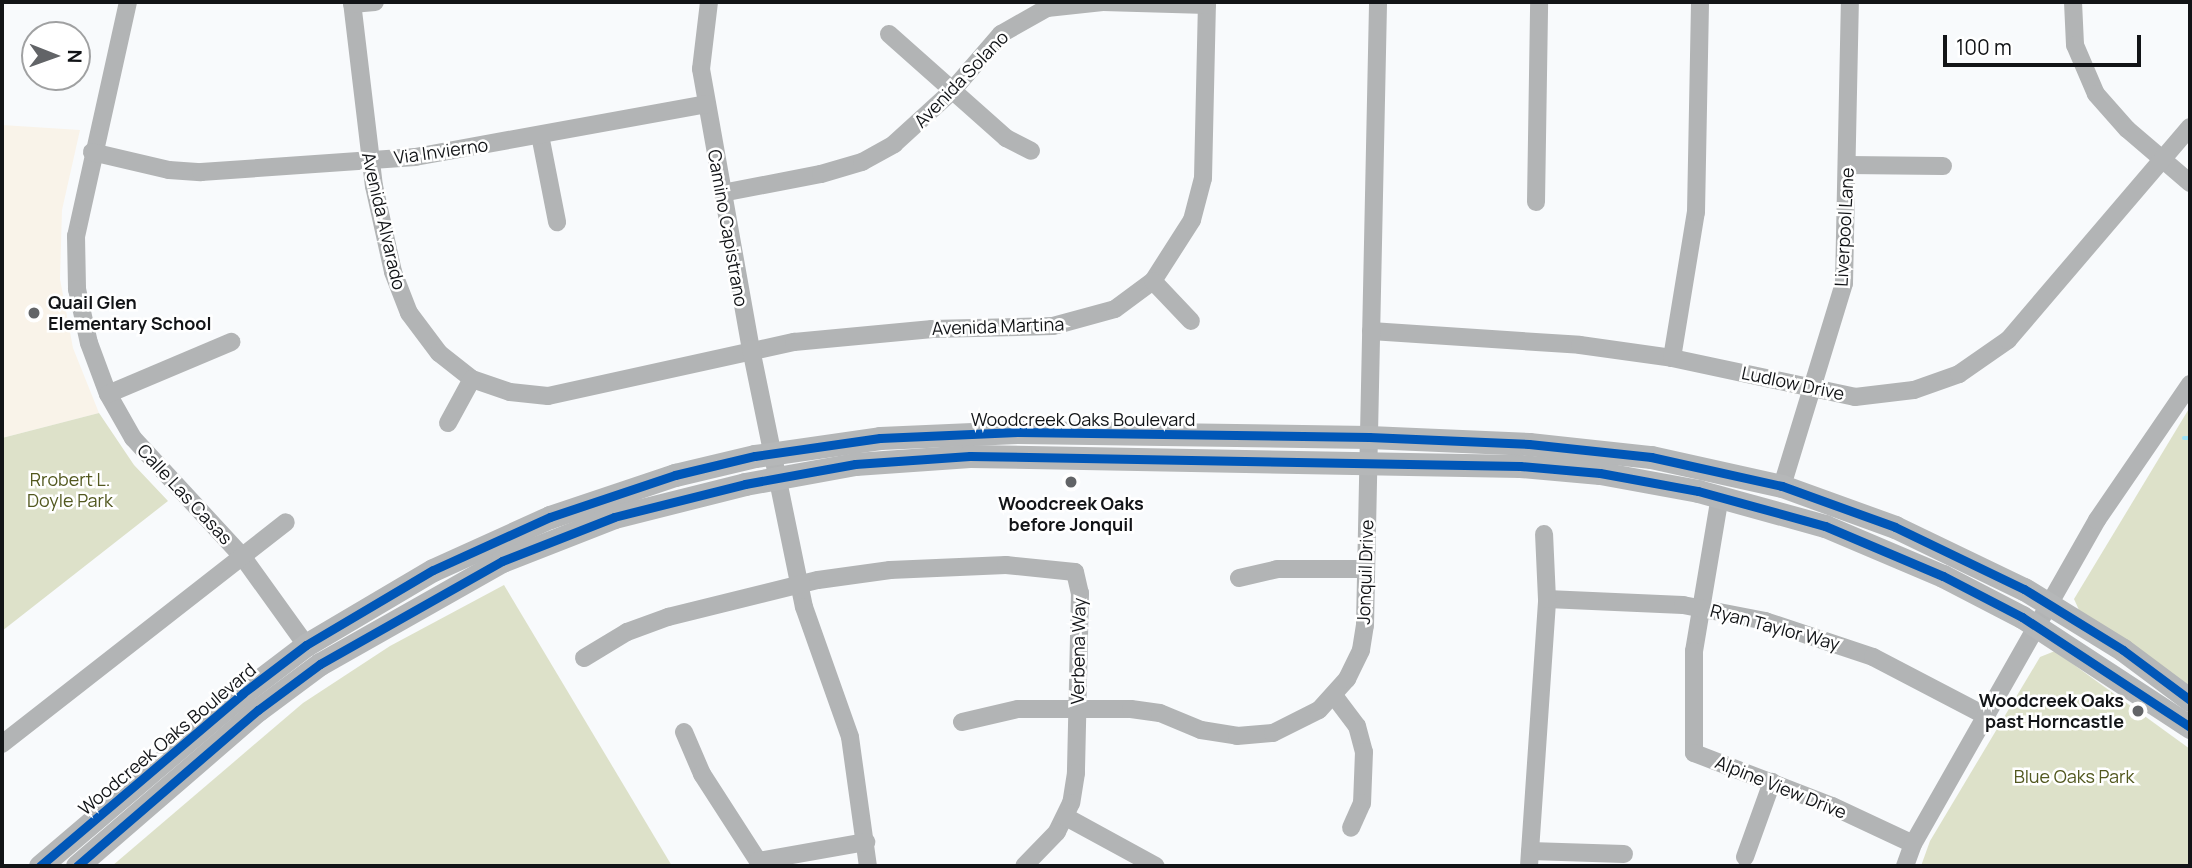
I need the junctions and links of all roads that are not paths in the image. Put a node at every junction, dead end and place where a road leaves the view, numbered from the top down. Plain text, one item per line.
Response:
1 (128, 2) edge
2 (375, 2) edge
3 (709, 2) edge
4 (1378, 2) edge
5 (1539, 2) edge
6 (1700, 2) edge
7 (1850, 2) edge
8 (2073, 2) edge
9 (352, 3) edge
10 (1207, 3) edge
11 (889, 34) dead end
12 (951, 92) junction
13 (706, 104) junction
14 (2190, 127) edge
15 (540, 135) junction
16 (1031, 151) dead end
17 (92, 152) junction
18 (369, 160) junction
19 (2163, 160) junction
20 (1848, 164) junction
21 (1943, 166) dead end
22 (2190, 183) edge
23 (722, 193) junction
24 (1536, 202) dead end
25 (557, 222) dead end
26 (1153, 281) junction
27 (1191, 321) dead end
28 (1371, 331) junction
29 (231, 342) dead end
30 (751, 349) junction
31 (1672, 358) junction
32 (472, 379) junction
33 (2190, 384) edge
34 (1814, 390) junction
35 (108, 394) junction
36 (447, 423) dead end
37 (1368, 437) junction
38 (770, 453) junction
39 (1368, 461) junction
40 (775, 478) junction
41 (1782, 486) junction
42 (1720, 496) junction
43 (286, 522) dead end
44 (1544, 534) dead end
45 (242, 556) junction
46 (1366, 569) junction
47 (1239, 578) dead end
48 (799, 584) junction
49 (1546, 598) junction
50 (2049, 604) junction
51 (1700, 607) junction
52 (2037, 626) junction
53 (306, 645) junction
54 (584, 658) dead end
55 (320, 664) junction
56 (1335, 697) junction
57 (2190, 700) edge
58 (1077, 708) junction
59 (1986, 716) junction
60 (962, 722) dead end
61 (2190, 727) edge
62 (684, 732) dead end
63 (2, 744) edge
64 (1772, 782) junction
65 (1066, 817) junction
66 (1351, 828) dead end
67 (866, 842) junction
68 (1913, 845) junction
69 (1624, 854) dead end
70 (1745, 857) dead end
71 (1530, 859) edge
72 (40, 866) edge
73 (77, 866) edge
74 (868, 866) edge
75 (1024, 866) edge
76 (1156, 866) edge
77 (1905, 866) edge

1 - 17 street, Calle Las Casas
2 - 9 street
3 - 13 street, Camino Capistrano
4 - 28 street, Jonquil Drive
5 - 24 street
6 - 31 street
7 - 20 street, Liverpool Lane
8 - 19 street
9 - 18 street, Avenida Alvarado
10 - 12 street, Avenida Solano
10 - 26 street, Avenida Martina
11 - 12 street
12 - 16 street
12 - 23 street, Avenida Solano
13 - 15 street, Via Invierno
13 - 23 street, Camino Capistrano
14 - 19 street, Ludlow Drive
15 - 18 street, Via Invierno
15 - 25 street
17 - 18 street, Via Invierno
17 - 35 street, Calle Las Casas
18 - 32 street, Avenida Alvarado
19 - 22 street
19 - 34 street, Ludlow Drive
20 - 21 street
20 - 34 street, Liverpool Lane
23 - 30 street, Camino Capistrano
26 - 27 street
26 - 30 street, Avenida Martina
28 - 31 street, Ludlow Drive
28 - 37 street, Jonquil Drive
29 - 35 street
30 - 32 street, Avenida Alvarado
30 - 38 street, Camino Capistrano
31 - 34 street, Ludlow Drive
32 - 36 street
33 - 50 street
34 - 41 street, Liverpool Lane
35 - 45 street, Calle Las Casas
37 - 38 main road, Woodcreek Oaks Boulevard
37 - 39 street, Jonquil Drive
37 - 41 main road, Woodcreek Oaks Boulevard
38 - 40 street, Camino Capistrano
38 - 53 main road, Woodcreek Oaks Boulevard
39 - 40 main road, Woodcreek Oaks Boulevard
39 - 42 main road, Woodcreek Oaks Boulevard
39 - 46 street, Jonquil Drive
40 - 48 street, Camino Capistrano
40 - 55 main road, Woodcreek Oaks Boulevard
41 - 50 main road, Woodcreek Oaks Boulevard
42 - 51 street, Alpine View Drive
42 - 52 main road, Woodcreek Oaks Boulevard
43 - 45 street
44 - 49 street
45 - 53 street, Calle Las Casas
45 - 63 street
46 - 47 street
46 - 56 street, Jonquil Drive
48 - 54 street
48 - 58 street, Verbena Way
48 - 67 street, Camino Capistrano
49 - 51 street, Ryan Taylor Way
49 - 71 street
50 - 52 street
50 - 57 main road, Woodcreek Oaks Boulevard
51 - 59 street, Ryan Taylor Way
51 - 64 street, Alpine View Drive
52 - 59 street
52 - 61 main road, Woodcreek Oaks Boulevard
53 - 55 main road
53 - 72 main road, Woodcreek Oaks Boulevard
55 - 73 main road, Woodcreek Oaks Boulevard
56 - 58 street, Jonquil Drive
56 - 66 street
58 - 60 street, Jonquil Drive
58 - 65 street, Verbena Way
59 - 68 street
62 - 67 street
64 - 68 street, Alpine View Drive
64 - 70 street
65 - 75 street, Verbena Way
65 - 76 street
67 - 74 street, Camino Capistrano
68 - 77 street
69 - 71 street

